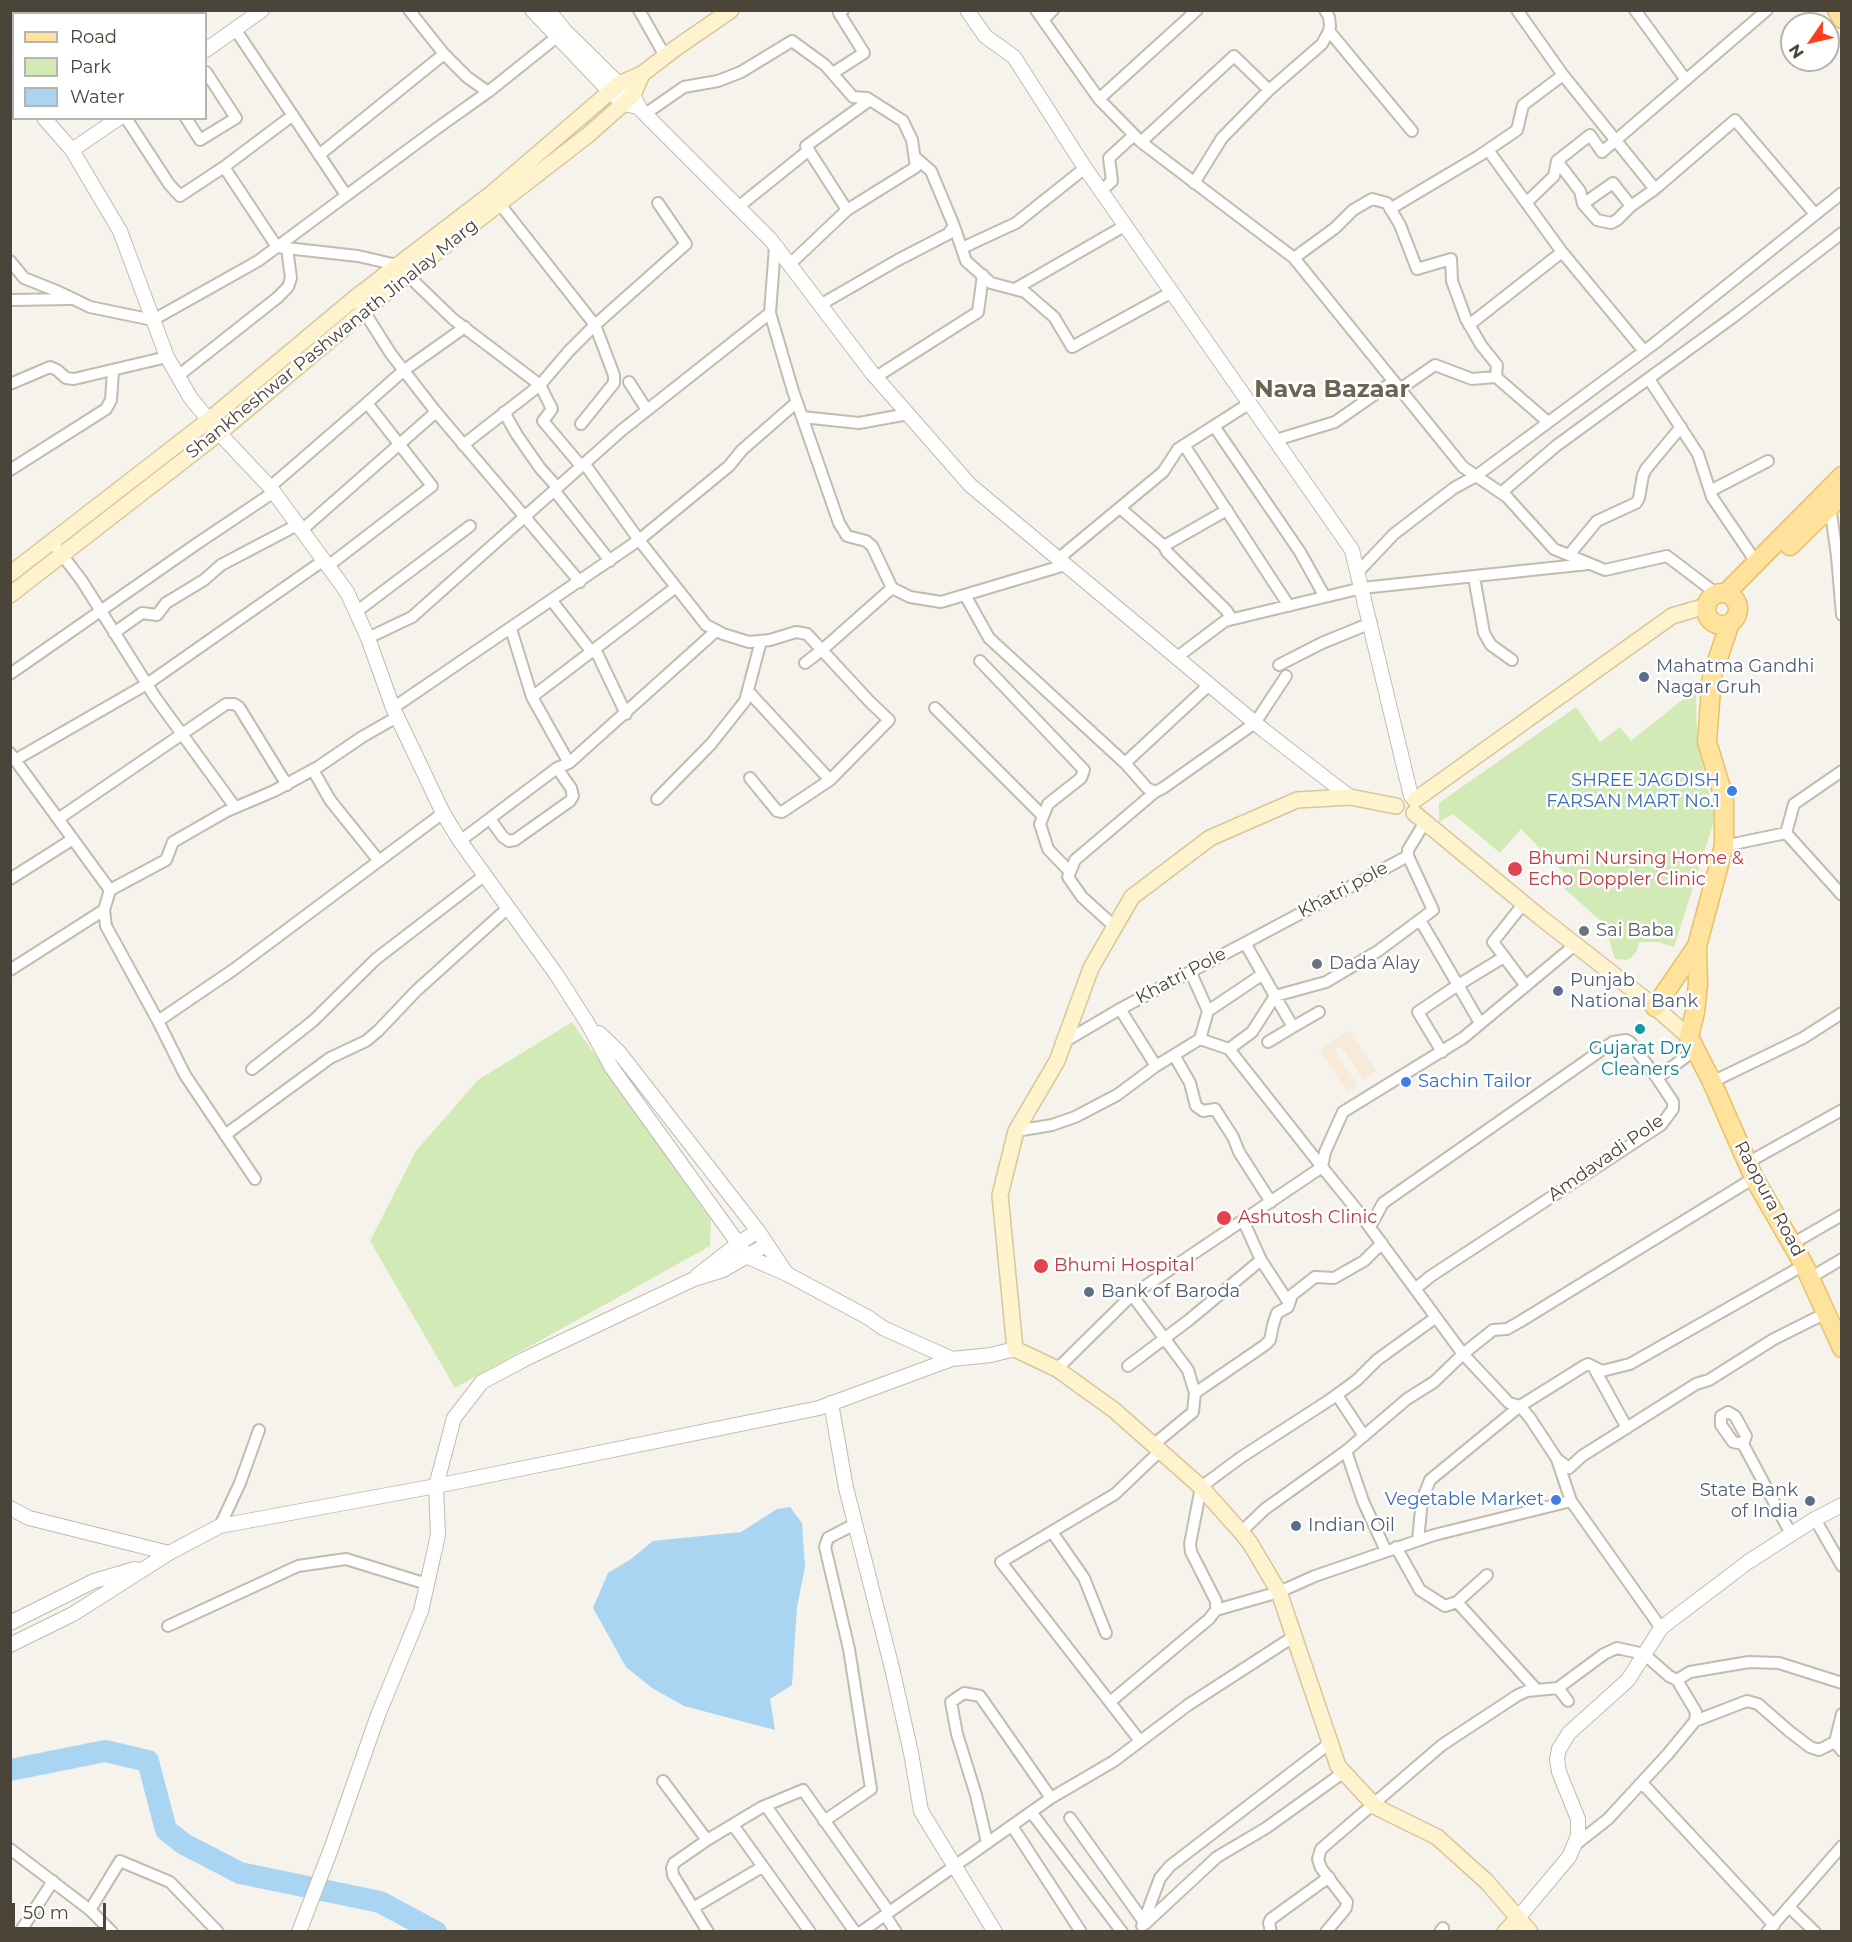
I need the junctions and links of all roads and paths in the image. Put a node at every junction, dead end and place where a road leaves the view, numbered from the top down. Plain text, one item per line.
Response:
1 (262, 10) edge
2 (409, 10) edge
3 (532, 10) edge
4 (548, 10) edge
5 (639, 10) edge
6 (731, 10) edge
7 (843, 10) edge
8 (967, 10) edge
9 (1036, 10) edge
10 (1053, 10) edge
11 (1197, 10) edge
12 (1325, 10) edge
13 (1517, 10) edge
14 (1635, 10) edge
15 (1767, 10) edge
16 (1837, 10) edge
17 (1842, 18) edge
18 (1042, 20) junction
19 (235, 29) junction
20 (1329, 32) junction
21 (561, 34) junction
22 (207, 49) edge
23 (444, 54) junction
24 (665, 56) junction
25 (833, 73) junction
26 (207, 74) edge
27 (642, 74) junction
28 (1563, 75) junction
29 (1686, 80) junction
30 (615, 88) junction
31 (1269, 90) junction
32 (488, 92) junction
33 (1099, 99) junction
34 (870, 100) junction
35 (636, 105) junction
36 (293, 115) junction
37 (46, 120) edge
38 (115, 120) edge
39 (127, 120) edge
40 (187, 120) edge
41 (1412, 131) dead end
42 (1137, 139) junction
43 (1616, 141) junction
44 (72, 150) junction
45 (809, 150) junction
46 (1488, 150) junction
47 (319, 155) junction
48 (916, 158) junction
49 (1557, 161) junction
50 (224, 167) junction
51 (1085, 168) junction
52 (1194, 183) junction
53 (1655, 189) junction
54 (1101, 191) junction
55 (1842, 193) edge
56 (346, 195) junction
57 (495, 199) junction
58 (1527, 202) junction
59 (658, 203) dead end
60 (1583, 204) junction
61 (1631, 206) junction
62 (737, 208) junction
63 (1390, 209) junction
64 (847, 210) junction
65 (1815, 214) junction
66 (1126, 225) junction
67 (954, 226) junction
68 (1842, 233) edge
69 (775, 246) junction
70 (282, 247) junction
71 (962, 248) junction
72 (1562, 252) junction
73 (1294, 258) junction
74 (10, 261) edge
75 (789, 265) junction
76 (402, 270) junction
77 (983, 275) junction
78 (1015, 290) junction
79 (1172, 292) junction
80 (74, 299) junction
81 (10, 300) edge
82 (359, 304) junction
83 (820, 305) junction
84 (770, 313) junction
85 (153, 320) junction
86 (595, 325) junction
87 (1469, 325) junction
88 (465, 327) junction
89 (1644, 351) junction
90 (167, 357) junction
91 (403, 370) junction
92 (113, 371) junction
93 (178, 376) junction
94 (876, 377) junction
95 (1496, 377) junction
96 (1649, 379) junction
97 (629, 382) dead end
98 (10, 384) edge
99 (540, 385) junction
100 (1397, 385) junction
101 (797, 402) junction
102 (367, 403) junction
103 (1250, 403) junction
104 (647, 410) junction
105 (436, 412) junction
106 (504, 412) junction
107 (908, 414) junction
108 (802, 417) junction
109 (209, 420) junction
110 (1548, 422) junction
111 (581, 424) dead end
112 (1214, 426) junction
113 (1681, 427) junction
114 (219, 433) junction
115 (1276, 441) junction
116 (463, 445) junction
117 (1184, 445) junction
118 (400, 446) junction
119 (1768, 461) dead end
120 (583, 465) junction
121 (10, 470) edge
122 (1476, 476) junction
123 (1842, 476) edge
124 (556, 488) junction
125 (272, 489) junction
126 (1710, 491) junction
127 (1501, 493) junction
128 (1836, 500) edge
129 (1120, 508) junction
130 (1227, 510) junction
131 (524, 516) junction
132 (470, 526) dead end
133 (301, 527) junction
134 (639, 540) junction
135 (1164, 546) junction
136 (58, 549) junction
137 (1569, 555) junction
138 (610, 561) junction
139 (1062, 562) junction
140 (1756, 562) junction
141 (326, 563) junction
142 (1590, 564) junction
143 (1358, 572) junction
144 (10, 574) edge
145 (1474, 577) junction
146 (579, 582) junction
147 (676, 587) junction
148 (892, 588) junction
149 (1362, 588) junction
150 (10, 595) edge
151 (965, 595) junction
152 (1325, 597) junction
153 (1721, 598) junction
154 (552, 601) junction
155 (1289, 606) junction
156 (100, 611) junction
157 (356, 612) junction
158 (1842, 615) edge
159 (1232, 619) junction
160 (1730, 623) junction
161 (1371, 624) junction
162 (511, 629) junction
163 (716, 631) junction
164 (114, 633) junction
165 (368, 638) junction
166 (761, 641) junction
167 (593, 650) junction
168 (822, 651) junction
169 (1176, 658) junction
170 (1512, 660) dead end
171 (980, 662) dead end
172 (805, 663) dead end
173 (1279, 665) dead end
174 (10, 674) edge
175 (1286, 675) dead end
176 (147, 684) junction
177 (1209, 685) junction
178 (748, 691) junction
179 (532, 696) junction
180 (935, 708) dead end
181 (395, 712) junction
182 (626, 714) junction
183 (1255, 723) junction
184 (182, 735) junction
185 (13, 756) edge
186 (1125, 763) junction
187 (569, 764) junction
188 (557, 768) junction
189 (313, 770) junction
190 (1842, 771) edge
191 (750, 778) dead end
192 (830, 780) junction
193 (287, 784) junction
194 (1155, 792) junction
195 (1350, 797) junction
196 (657, 799) dead end
197 (234, 807) junction
198 (1416, 808) junction
199 (443, 813) junction
200 (1043, 816) junction
201 (58, 819) junction
202 (490, 819) junction
203 (1786, 833) junction
204 (72, 839) junction
205 (460, 841) junction
206 (1724, 846) junction
207 (1408, 856) junction
208 (379, 861) junction
209 (1070, 872) junction
210 (485, 875) junction
211 (10, 879) edge
212 (110, 890) junction
213 (1842, 894) edge
214 (1524, 903) junction
215 (509, 907) junction
216 (104, 910) junction
217 (1420, 920) junction
218 (1115, 927) junction
219 (1245, 943) junction
220 (1576, 944) junction
221 (1697, 946) junction
222 (1504, 957) junction
223 (10, 970) edge
224 (1191, 973) junction
225 (1263, 974) junction
226 (1458, 985) junction
227 (1526, 986) junction
228 (1275, 996) junction
229 (1654, 1007) junction
230 (1120, 1009) junction
231 (1208, 1011) junction
232 (1319, 1012) dead end
233 (1842, 1013) edge
234 (158, 1021) junction
235 (588, 1023) junction
236 (1480, 1023) junction
237 (1293, 1027) junction
238 (1200, 1039) junction
239 (1064, 1042) junction
240 (1268, 1042) dead end
241 (1692, 1044) junction
242 (1229, 1049) junction
243 (1442, 1052) junction
244 (1174, 1055) junction
245 (1156, 1066) junction
246 (252, 1070) dead end
247 (1657, 1078) junction
248 (1712, 1082) junction
249 (1842, 1110) edge
250 (1016, 1131) junction
251 (225, 1135) junction
252 (1322, 1167) junction
253 (1751, 1170) junction
254 (255, 1179) dead end
255 (1271, 1202) junction
256 (1842, 1215) edge
257 (1244, 1220) junction
258 (1370, 1227) junction
259 (758, 1231) junction
260 (739, 1243) junction
261 (1382, 1243) junction
262 (1792, 1244) junction
263 (766, 1245) junction
264 (748, 1257) junction
265 (1842, 1259) edge
266 (1261, 1260) junction
267 (1807, 1272) junction
268 (787, 1274) junction
269 (694, 1279) junction
270 (1415, 1289) junction
271 (1132, 1295) junction
272 (1289, 1303) junction
273 (1435, 1318) junction
274 (1833, 1318) edge
275 (1163, 1338) junction
276 (1842, 1348) edge
277 (1016, 1349) junction
278 (1463, 1354) junction
279 (952, 1359) junction
280 (1128, 1366) dead end
281 (1594, 1368) junction
282 (1057, 1369) junction
283 (1195, 1393) junction
284 (1337, 1395) junction
285 (831, 1404) junction
286 (1520, 1406) junction
287 (1627, 1428) junction
288 (260, 1430) dead end
289 (1364, 1436) junction
290 (1743, 1444) dead end
291 (1156, 1448) junction
292 (1346, 1451) junction
293 (1557, 1459) junction
294 (436, 1486) junction
295 (1200, 1487) junction
296 (1570, 1501) junction
297 (1842, 1505) edge
298 (10, 1508) edge
299 (1815, 1519) junction
300 (855, 1524) junction
301 (220, 1526) junction
302 (1052, 1532) junction
303 (1240, 1532) junction
304 (1791, 1534) junction
305 (1418, 1540) junction
306 (1391, 1549) junction
307 (169, 1553) junction
308 (152, 1564) junction
309 (1842, 1566) edge
310 (1487, 1575) dead end
311 (427, 1584) junction
312 (1279, 1592) junction
313 (1457, 1602) junction
314 (1216, 1610) junction
315 (10, 1623) edge
316 (168, 1626) dead end
317 (1661, 1628) junction
318 (1106, 1633) dead end
319 (1293, 1637) junction
320 (10, 1645) edge
321 (1644, 1654) junction
322 (1677, 1680) junction
323 (1842, 1683) edge
324 (1558, 1688) junction
325 (1536, 1689) junction
326 (1569, 1701) dead end
327 (1110, 1702) junction
328 (1842, 1714) edge
329 (1695, 1721) junction
330 (1140, 1741) junction
331 (1330, 1743) junction
332 (1838, 1746) edge
333 (1344, 1772) junction
334 (663, 1782) dead end
335 (1642, 1783) junction
336 (1051, 1798) junction
337 (1372, 1803) junction
338 (766, 1806) junction
339 (1032, 1812) junction
340 (1070, 1818) dead end
341 (824, 1821) junction
342 (733, 1825) junction
343 (1012, 1826) junction
344 (707, 1840) junction
345 (987, 1842) junction
346 (1575, 1845) junction
347 (1842, 1846) edge
348 (10, 1849) edge
349 (955, 1864) junction
350 (762, 1867) junction
351 (1329, 1877) junction
352 (53, 1881) junction
353 (1789, 1907) junction
354 (693, 1908) junction
355 (90, 1910) junction
356 (887, 1913) junction
357 (1518, 1918) junction
358 (1142, 1927) edge
359 (1770, 1928) edge
360 (20, 1932) edge
361 (112, 1932) edge
362 (218, 1932) edge
363 (299, 1932) edge
364 (708, 1932) edge
365 (810, 1932) edge
366 (855, 1932) edge
367 (861, 1932) edge
368 (896, 1932) edge
369 (995, 1932) edge
370 (1081, 1932) edge
371 (1122, 1932) edge
372 (1271, 1932) edge
373 (1326, 1932) edge
374 (1505, 1932) edge
375 (1530, 1932) edge
376 (1815, 1932) edge

1 - 19 street
2 - 23 street
3 - 21 street
4 - 21 street
5 - 24 street
6 - 24 main road
7 - 25 street
8 - 51 street
9 - 18 street
10 - 18 street
11 - 33 street
12 - 20 street
13 - 28 street
14 - 29 street
15 - 29 street
16 - 17 main road
18 - 33 street
19 - 22 street
19 - 36 street
20 - 31 street
20 - 41 street
21 - 30 street
21 - 32 street
23 - 32 street
23 - 47 street
24 - 27 main road
25 - 34 street
25 - 35 street
26 - 40 street
27 - 30 main road
27 - 35 main road
28 - 43 street
28 - 46 street
29 - 43 street
30 - 35 street
30 - 57 main road
31 - 42 street
31 - 52 street
32 - 56 street
33 - 42 street
34 - 45 street
34 - 48 street
35 - 57 main road
35 - 62 street
36 - 47 street
36 - 50 street
37 - 44 street
38 - 44 street
39 - 50 street
42 - 52 street
42 - 54 street
43 - 49 street
43 - 53 street
44 - 85 street
45 - 62 street
45 - 64 street
46 - 58 street
46 - 63 street
47 - 56 street
48 - 64 street
48 - 67 street
49 - 58 street
49 - 60 street
50 - 70 street
51 - 54 street
51 - 71 street
52 - 73 street
53 - 61 street
53 - 65 street
54 - 66 street
55 - 65 street
56 - 70 street
57 - 76 main road
57 - 86 street
58 - 72 street
59 - 86 street
60 - 61 street
60 - 61 street
62 - 69 street
63 - 73 street
63 - 87 street
64 - 75 street
65 - 89 street
66 - 78 street
66 - 79 street
67 - 71 street
67 - 83 street
68 - 96 street
69 - 75 street
69 - 84 street
70 - 76 street
70 - 85 street
70 - 93 street
71 - 77 street
72 - 87 street
72 - 89 street
73 - 100 street
74 - 80 street
75 - 83 street
76 - 82 main road
76 - 88 street
77 - 78 street
77 - 94 street
78 - 79 street
79 - 103 street
80 - 81 street
80 - 85 street
82 - 91 street
82 - 109 main road
82 - 114 main road, Shankheshwar Pashwanath Jinalay Marg
83 - 94 street
84 - 101 street
84 - 104 street
85 - 90 street
86 - 99 street
86 - 111 street
87 - 95 street
88 - 91 street
88 - 99 street
89 - 110 street
90 - 92 street
90 - 93 street
91 - 102 street
91 - 105 street
92 - 98 street
92 - 121 street
93 - 109 street
94 - 107 street
95 - 100 street
95 - 110 street
96 - 113 street
96 - 127 street
97 - 104 street
99 - 106 street
99 - 120 street
100 - 115 street
100 - 122 street
101 - 108 street
101 - 134 street
102 - 118 street
102 - 125 street
103 - 112 street
103 - 115 street
104 - 120 street
105 - 116 street
105 - 118 street
106 - 116 street
106 - 124 street
107 - 108 street
107 - 139 street
108 - 148 street
109 - 114 street
109 - 136 main road
110 - 122 street
112 - 117 street
112 - 152 street
113 - 126 street
113 - 137 street
114 - 125 street
114 - 136 main road, Shankheshwar Pashwanath Jinalay Marg
115 - 143 street
116 - 131 street
117 - 129 street
117 - 130 street
118 - 133 street
118 - 141 street
119 - 126 street
120 - 124 street
120 - 134 street
122 - 127 street
122 - 143 street
123 - 140 main road
124 - 131 street
124 - 138 street
125 - 133 street
125 - 156 street
126 - 140 street
127 - 137 street
128 - 153 main road
128 - 158 street
129 - 135 street
129 - 139 street
130 - 135 street
130 - 155 street
131 - 146 street
131 - 165 street
132 - 157 street
133 - 141 street
133 - 164 street
134 - 138 street
134 - 147 street
135 - 159 street
136 - 144 main road
136 - 150 main road, Shankheshwar Pashwanath Jinalay Marg
136 - 156 street
137 - 142 street
138 - 146 street
139 - 151 street
139 - 169 street
140 - 153 main road
141 - 157 street
141 - 176 street
142 - 145 street
142 - 153 street
143 - 149 street
145 - 149 street
145 - 170 street
146 - 154 street
147 - 163 street
147 - 167 street
148 - 151 street
148 - 168 street
149 - 152 street
149 - 161 street
151 - 186 street
152 - 155 street
153 - 160 main road
153 - 160 main road
153 - 198 main road
154 - 162 street
154 - 167 street
155 - 159 street
156 - 164 street
156 - 174 street
157 - 165 street
159 - 169 street
160 - 206 main road
161 - 173 street
161 - 198 street
162 - 179 street
162 - 181 street
163 - 166 street
163 - 182 street
164 - 176 street
165 - 181 street
166 - 168 street
166 - 178 street
167 - 179 street
167 - 182 street
168 - 172 street
168 - 192 street
169 - 177 street
171 - 200 street
175 - 183 street
176 - 184 street
176 - 185 street
177 - 183 street
177 - 186 street
178 - 192 street
178 - 196 street
179 - 187 street
180 - 200 street
181 - 189 street
181 - 199 street
182 - 187 street
183 - 194 street
183 - 195 street
184 - 193 street
184 - 197 street
184 - 201 street
185 - 201 street
186 - 194 street
187 - 188 street
188 - 202 street
188 - 202 street
189 - 193 street
189 - 208 street
190 - 203 street
191 - 192 street
193 - 197 street
194 - 209 street
195 - 198 main road
195 - 218 main road
197 - 212 street
198 - 207 street, Khatri pole
198 - 214 main road
199 - 205 street
199 - 208 street
200 - 209 street
201 - 204 street
202 - 205 street
203 - 206 street
203 - 213 street
204 - 211 street
204 - 212 street
205 - 210 street
206 - 221 main road
207 - 217 street
207 - 219 street, Khatri pole
208 - 234 street
209 - 218 street
210 - 215 street
210 - 246 street
212 - 216 street
214 - 220 main road
214 - 222 street
215 - 235 street
215 - 251 street
216 - 223 street
216 - 234 street
217 - 226 street
217 - 228 street
218 - 239 main road
219 - 224 street, Khatri Pole
219 - 225 street, Khatri Pole
220 - 227 street
220 - 229 main road
221 - 229 main road
221 - 241 main road
222 - 226 street
222 - 227 street
224 - 230 street, Khatri Pole
224 - 231 street
225 - 228 street, Khatri Pole
225 - 231 street
226 - 236 street
226 - 243 street
227 - 236 street
228 - 237 street, Khatri Pole
228 - 242 street
229 - 241 main road
230 - 239 street, Khatri Pole
230 - 245 street
231 - 238 street
232 - 237 street
233 - 248 street
234 - 251 street
235 - 259 street
235 - 260 street
236 - 243 street
237 - 240 street
238 - 242 street
238 - 244 street
239 - 250 main road
241 - 247 street
241 - 248 main road, Raopura Road
242 - 252 street
243 - 252 street
244 - 245 street
244 - 255 street
245 - 250 street
247 - 258 street, Amdavadi Pole
247 - 270 street, Amdavadi Pole
248 - 253 main road, Raopura Road
249 - 253 street
250 - 277 main road
251 - 254 street
252 - 255 street
252 - 258 street
253 - 262 main road, Raopura Road
253 - 278 street
255 - 257 street
256 - 262 street
257 - 266 street
257 - 271 street
258 - 261 street
259 - 260 street
259 - 263 street
260 - 264 street
260 - 269 street
261 - 270 street
261 - 272 street
262 - 267 main road, Raopura Road
263 - 264 street
263 - 268 street
264 - 268 street
264 - 269 street
265 - 267 street
266 - 272 street
266 - 275 street
267 - 274 main road, Raopura Road
267 - 281 street
268 - 279 street
269 - 294 street
270 - 273 street
271 - 275 street
271 - 282 street
272 - 283 street
273 - 278 street
273 - 284 street
274 - 276 main road, Raopura Road
274 - 287 street
275 - 280 street
275 - 283 street
277 - 279 street
277 - 282 main road
278 - 286 street
278 - 289 street
279 - 285 street
281 - 286 street
281 - 287 street
282 - 291 main road
283 - 291 street
284 - 289 street
284 - 295 street
285 - 294 street
285 - 300 street
286 - 293 street
286 - 305 street
287 - 293 street
288 - 301 street
289 - 292 street
290 - 304 street
291 - 295 main road
291 - 302 street
292 - 303 street
292 - 306 street
293 - 296 street
294 - 301 street
294 - 311 street
295 - 303 main road
295 - 314 street
296 - 305 street
296 - 317 street
297 - 299 street
298 - 307 street
299 - 304 street
299 - 309 street
300 - 341 street
300 - 349 street
301 - 307 street
302 - 318 street
302 - 327 street
303 - 312 main road
304 - 317 street
305 - 306 street
306 - 312 street
306 - 313 street
307 - 308 street
308 - 315 street
308 - 320 street
310 - 313 street
311 - 316 street
311 - 363 street
312 - 314 street
312 - 319 main road
313 - 325 street
314 - 327 street
317 - 321 street
319 - 330 street
319 - 331 main road
321 - 322 street
321 - 324 street
321 - 346 street
322 - 323 street
322 - 329 street
324 - 325 street
324 - 326 street
325 - 337 street
327 - 330 street
328 - 332 street
329 - 332 street
329 - 335 street
330 - 336 street
331 - 333 main road
331 - 358 street
333 - 337 main road
333 - 358 street
334 - 344 street
335 - 346 street
335 - 359 street
336 - 339 street
336 - 345 street
337 - 351 street
337 - 357 main road
338 - 341 street
338 - 342 street
338 - 366 street
339 - 343 street
339 - 371 street
340 - 358 street
341 - 356 street
342 - 344 street
342 - 350 street
343 - 345 street
343 - 370 street
344 - 354 street
345 - 349 street
346 - 357 street
347 - 353 street
348 - 352 street
349 - 356 street
349 - 369 street
350 - 354 street
350 - 365 street
351 - 372 street
351 - 373 street
352 - 355 street
352 - 360 street
353 - 359 street
353 - 376 street
354 - 364 street
355 - 361 street
355 - 362 street
356 - 367 street
356 - 368 street
357 - 374 main road
357 - 375 main road

